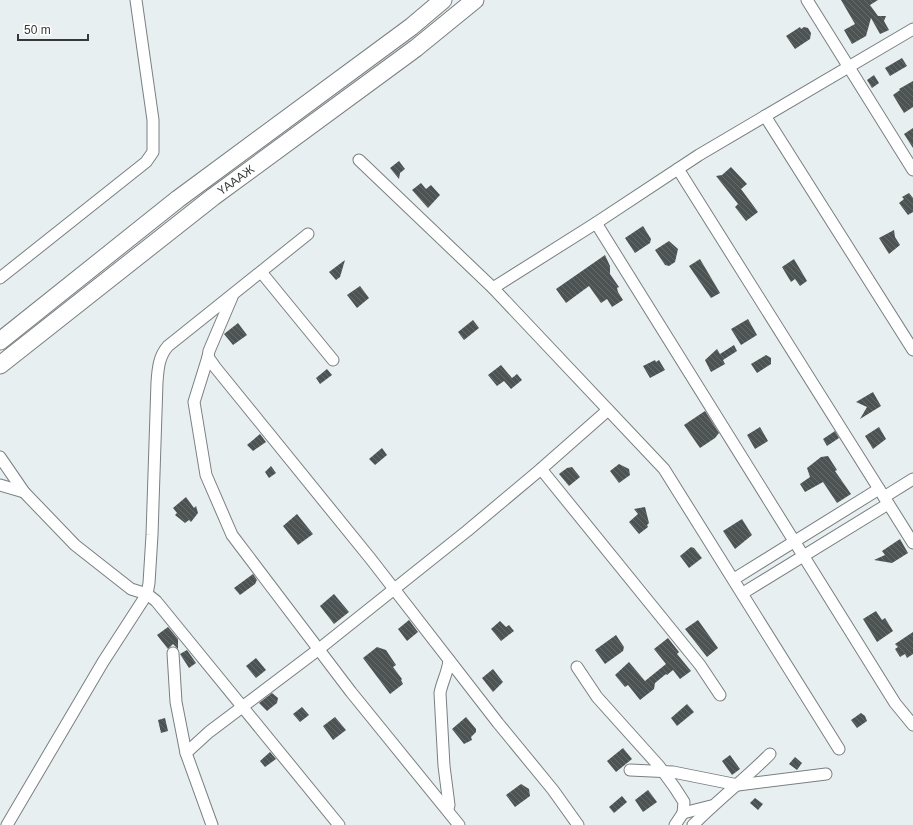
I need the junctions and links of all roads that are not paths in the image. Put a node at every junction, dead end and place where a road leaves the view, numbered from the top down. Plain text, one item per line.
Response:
1 (136, 0) edge
2 (443, 0) edge
3 (475, 0) edge
4 (807, 0) edge
5 (913, 29) edge
6 (849, 66) junction
7 (765, 116) junction
8 (359, 160) dead end
9 (678, 169) junction
10 (913, 170) edge
11 (596, 223) junction
12 (308, 234) dead end
13 (262, 272) junction
14 (0, 278) edge
15 (493, 288) junction
16 (232, 295) junction
17 (0, 341) edge
18 (913, 350) edge
19 (208, 357) junction
20 (334, 360) dead end
21 (0, 365) edge
22 (608, 410) junction
23 (0, 457) edge
24 (541, 470) junction
25 (913, 479) edge
26 (0, 485) edge
27 (24, 492) junction
28 (884, 497) junction
29 (794, 542) junction
30 (913, 543) edge
31 (803, 556) junction
32 (734, 579) junction
33 (393, 589) junction
34 (742, 593) junction
35 (147, 594) junction
36 (319, 649) junction
37 (173, 653) dead end
38 (449, 660) junction
39 (577, 667) dead end
40 (720, 695) dead end
41 (242, 708) junction
42 (913, 726) edge
43 (839, 749) dead end
44 (186, 753) junction
45 (770, 754) dead end
46 (630, 770) dead end
47 (662, 770) junction
48 (826, 774) dead end
49 (738, 785) junction
50 (711, 806) junction
51 (448, 809) junction
52 (683, 813) junction
53 (7, 825) edge
54 (212, 825) edge
55 (339, 825) edge
56 (459, 825) edge
57 (578, 825) edge
58 (675, 825) edge
59 (694, 825) edge

1 - 14 street
2 - 17 highway, ҮАААЖ
3 - 21 highway, ҮАААЖ
4 - 6 street
5 - 6 street
6 - 7 street
6 - 10 street
7 - 9 street
7 - 18 street
8 - 15 street
9 - 11 street
9 - 28 street
11 - 15 street
11 - 29 street
12 - 13 street
13 - 16 street
13 - 20 street
15 - 22 street
16 - 19 street
16 - 35 street
19 - 33 street
19 - 36 street
22 - 24 street
22 - 32 street
23 - 27 street
24 - 33 street
24 - 40 street
25 - 28 street
26 - 27 street
27 - 35 street
28 - 29 street
28 - 30 street
28 - 31 street
29 - 31 street
29 - 32 street
31 - 34 street
31 - 42 street
32 - 34 street
33 - 36 street
33 - 38 street
34 - 43 street
35 - 41 street
35 - 53 street
36 - 41 street
36 - 51 street
37 - 44 street
38 - 51 street
38 - 57 street
39 - 47 street
41 - 44 street
41 - 55 street
44 - 54 street
45 - 49 street
46 - 47 street
47 - 49 street
47 - 52 street
48 - 49 street
49 - 50 street
50 - 52 street
50 - 59 street
51 - 56 street
52 - 58 street

